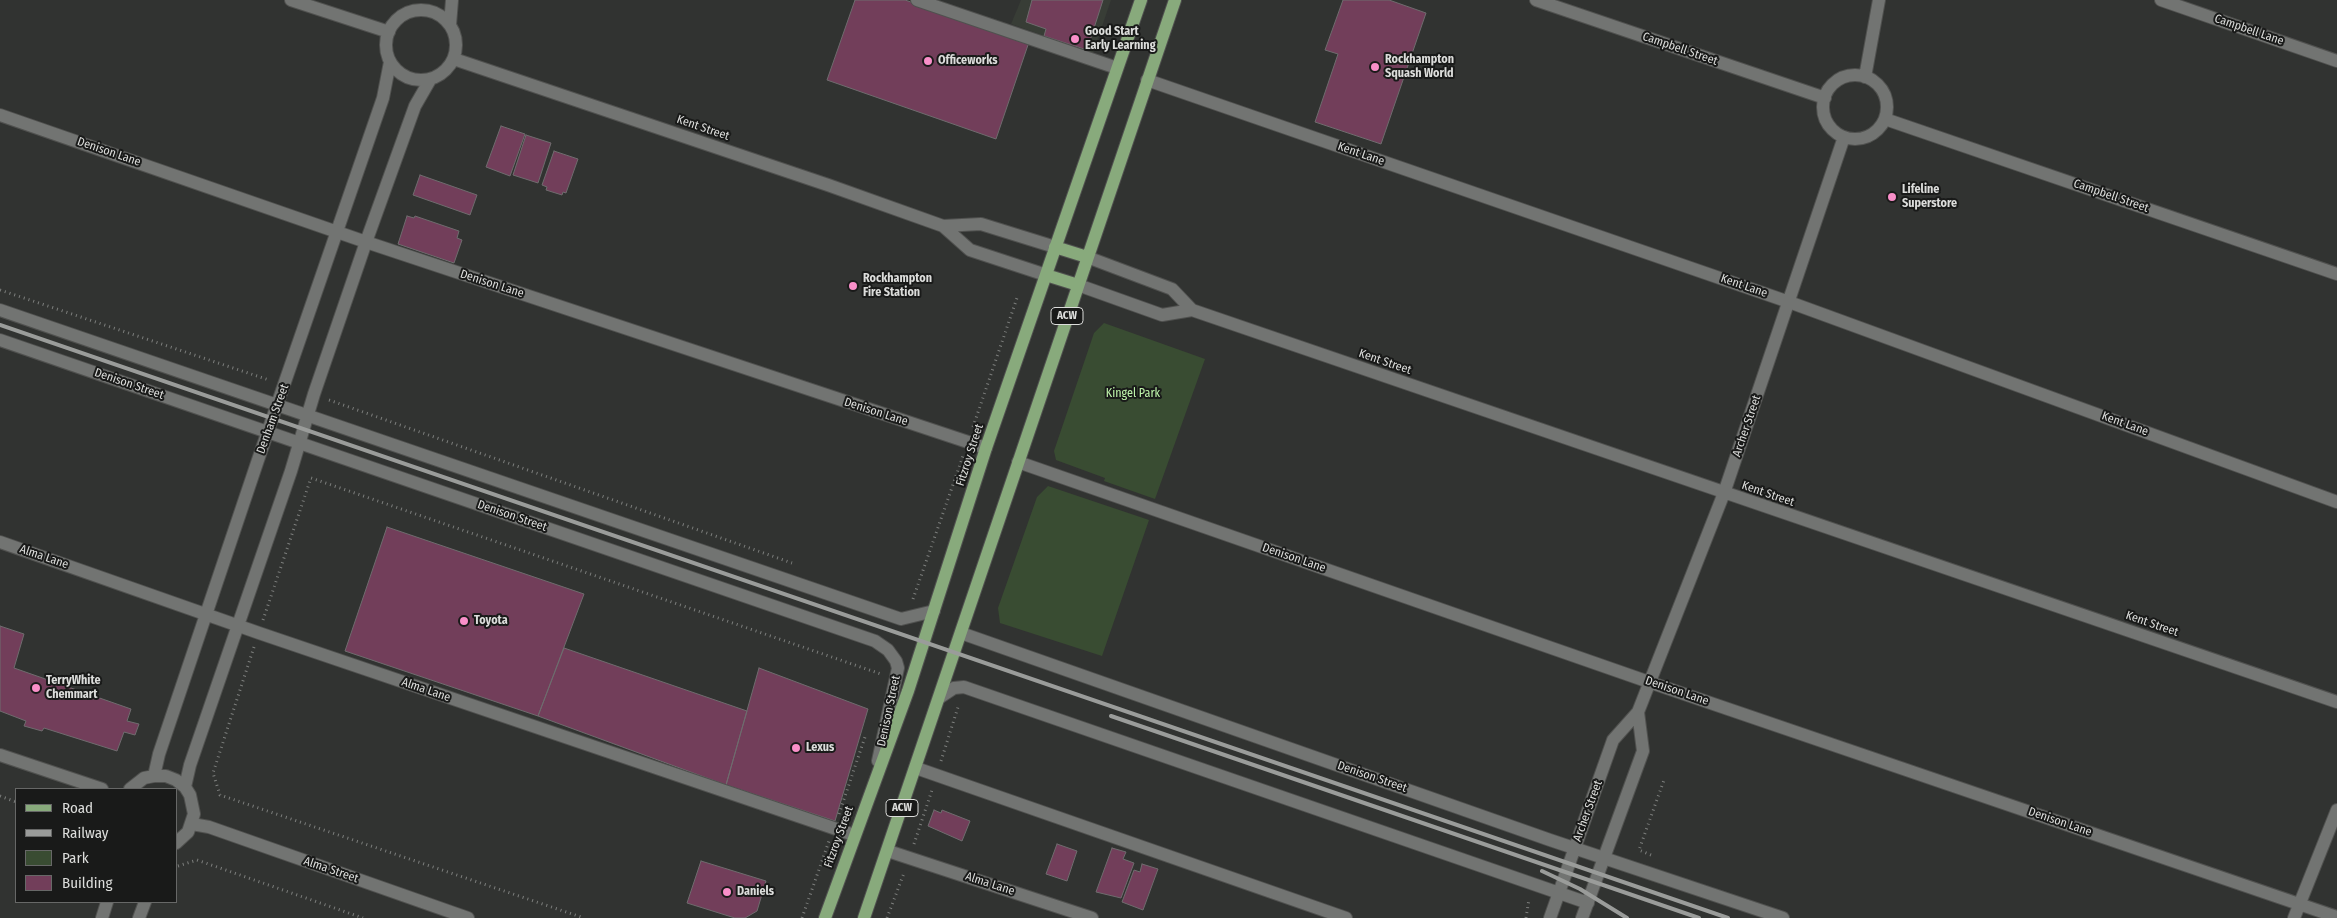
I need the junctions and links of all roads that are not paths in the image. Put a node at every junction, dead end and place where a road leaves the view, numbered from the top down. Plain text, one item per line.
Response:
1 (291, 0) edge
2 (412, 0) edge
3 (452, 0) edge
4 (916, 0) edge
5 (1141, 0) edge
6 (1175, 0) edge
7 (1536, 0) edge
8 (1879, 0) edge
9 (2161, 0) edge
10 (405, 14) junction
11 (450, 25) junction
12 (388, 32) junction
13 (454, 59) junction
14 (2337, 61) edge
15 (390, 62) junction
16 (1117, 68) junction
17 (1866, 77) junction
18 (430, 80) junction
19 (1147, 80) junction
20 (1825, 98) junction
21 (0, 115) edge
22 (1885, 119) junction
23 (1844, 137) junction
24 (943, 226) junction
25 (338, 231) junction
26 (366, 242) junction
27 (1055, 247) junction
28 (1087, 258) junction
29 (2337, 274) edge
30 (1046, 275) junction
31 (1078, 285) junction
32 (1789, 302) junction
33 (0, 310) edge
34 (1192, 310) junction
35 (0, 340) edge
36 (278, 405) junction
37 (308, 416) junction
38 (268, 432) junction
39 (300, 442) junction
40 (986, 448) junction
41 (1018, 462) junction
42 (1724, 493) junction
43 (2337, 502) edge
44 (0, 542) edge
45 (934, 611) junction
46 (207, 613) junction
47 (239, 626) junction
48 (962, 633) junction
49 (1649, 682) junction
50 (939, 698) junction
51 (2337, 702) edge
52 (1638, 712) junction
53 (0, 754) edge
54 (916, 768) junction
55 (154, 776) junction
56 (874, 785) junction
57 (185, 787) junction
58 (99, 788) edge
59 (131, 788) edge
60 (2337, 810) edge
61 (192, 824) junction
62 (854, 835) junction
63 (178, 841) edge
64 (1575, 848) junction
65 (888, 851) junction
66 (1604, 857) junction
67 (1559, 893) junction
68 (1588, 902) junction
69 (107, 903) edge
70 (145, 903) edge
71 (2299, 904) junction
72 (2337, 917) edge
73 (102, 918) edge
74 (139, 918) edge
75 (468, 918) edge
76 (825, 918) edge
77 (864, 918) edge
78 (1092, 918) edge
79 (1346, 918) edge
80 (1550, 918) edge
81 (1582, 918) edge
82 (1783, 918) edge
83 (2294, 918) edge

1 - 12 street
2 - 10 street
3 - 11 street
4 - 16 street
5 - 16 main road, Fitzroy Street / ACW
6 - 19 main road, ACW
7 - 20 street, Campbell Street
8 - 17 street
9 - 14 street, Campbell Lane
10 - 11 street
10 - 12 street
11 - 13 street
12 - 15 street
13 - 18 street
13 - 24 street, Kent Street
15 - 18 street
15 - 25 street, Denham Street
16 - 27 main road, Fitzroy Street / ACW
17 - 20 street
17 - 22 street
18 - 26 street
19 - 28 main road, ACW
19 - 32 street, Kent Lane
20 - 23 street
21 - 25 street, Denison Lane
22 - 23 street
22 - 29 street, Campbell Street
23 - 32 street, Archer Street
24 - 27 street, Kent Street
24 - 30 street, Kent Street
25 - 26 street, Denison Lane
25 - 36 street, Denham Street
26 - 37 street
26 - 40 street, Denison Lane
27 - 28 main road, Kent Street
27 - 30 main road, Fitzroy Street / ACW
28 - 31 main road, ACW
28 - 34 street, Kent Street
30 - 31 main road, Kent Street
30 - 40 main road, Fitzroy Street / ACW
31 - 34 street, Kent Street
31 - 41 main road, ACW
32 - 42 street, Archer Street
32 - 43 street, Kent Lane
33 - 36 street
34 - 42 street, Kent Street
35 - 38 street, Denison Street
36 - 37 street
36 - 38 street, Denham Street
37 - 39 street
37 - 45 street
38 - 39 street, Denison Street
38 - 46 street, Denham Street
39 - 47 street
39 - 56 street, Denison Street
40 - 45 main road, Fitzroy Street / ACW
41 - 48 main road, ACW
41 - 49 street, Denison Lane
42 - 49 street, Archer Street
42 - 51 street, Kent Street
44 - 46 street, Alma Lane
45 - 56 main road, Fitzroy Street / ACW
46 - 47 street, Alma Lane
46 - 55 street, Denham Street
47 - 57 street
47 - 62 street, Alma Lane
48 - 50 main road, ACW
48 - 64 street, Denison Street
49 - 52 street, Archer Street
49 - 71 street, Denison Lane
50 - 54 main road, ACW
50 - 67 street
52 - 64 street, Archer Street
52 - 66 street, Archer Street
53 - 58 street
54 - 65 main road, ACW
54 - 79 street
55 - 57 street
55 - 59 street
56 - 62 main road, Fitzroy Street / ACW
57 - 61 street
60 - 71 street
61 - 63 street
61 - 75 street, Alma Street
62 - 76 main road, Fitzroy Street / ACW
64 - 66 street, Denison Street
64 - 67 street, Archer Street
65 - 77 main road, ACW
65 - 78 street, Alma Lane
66 - 68 street, Archer Street
66 - 82 street, Denison Street
67 - 68 street
67 - 80 street, Archer Street
68 - 81 street, Archer Street
69 - 73 street
70 - 74 street
71 - 72 street, Denison Lane
71 - 83 street

